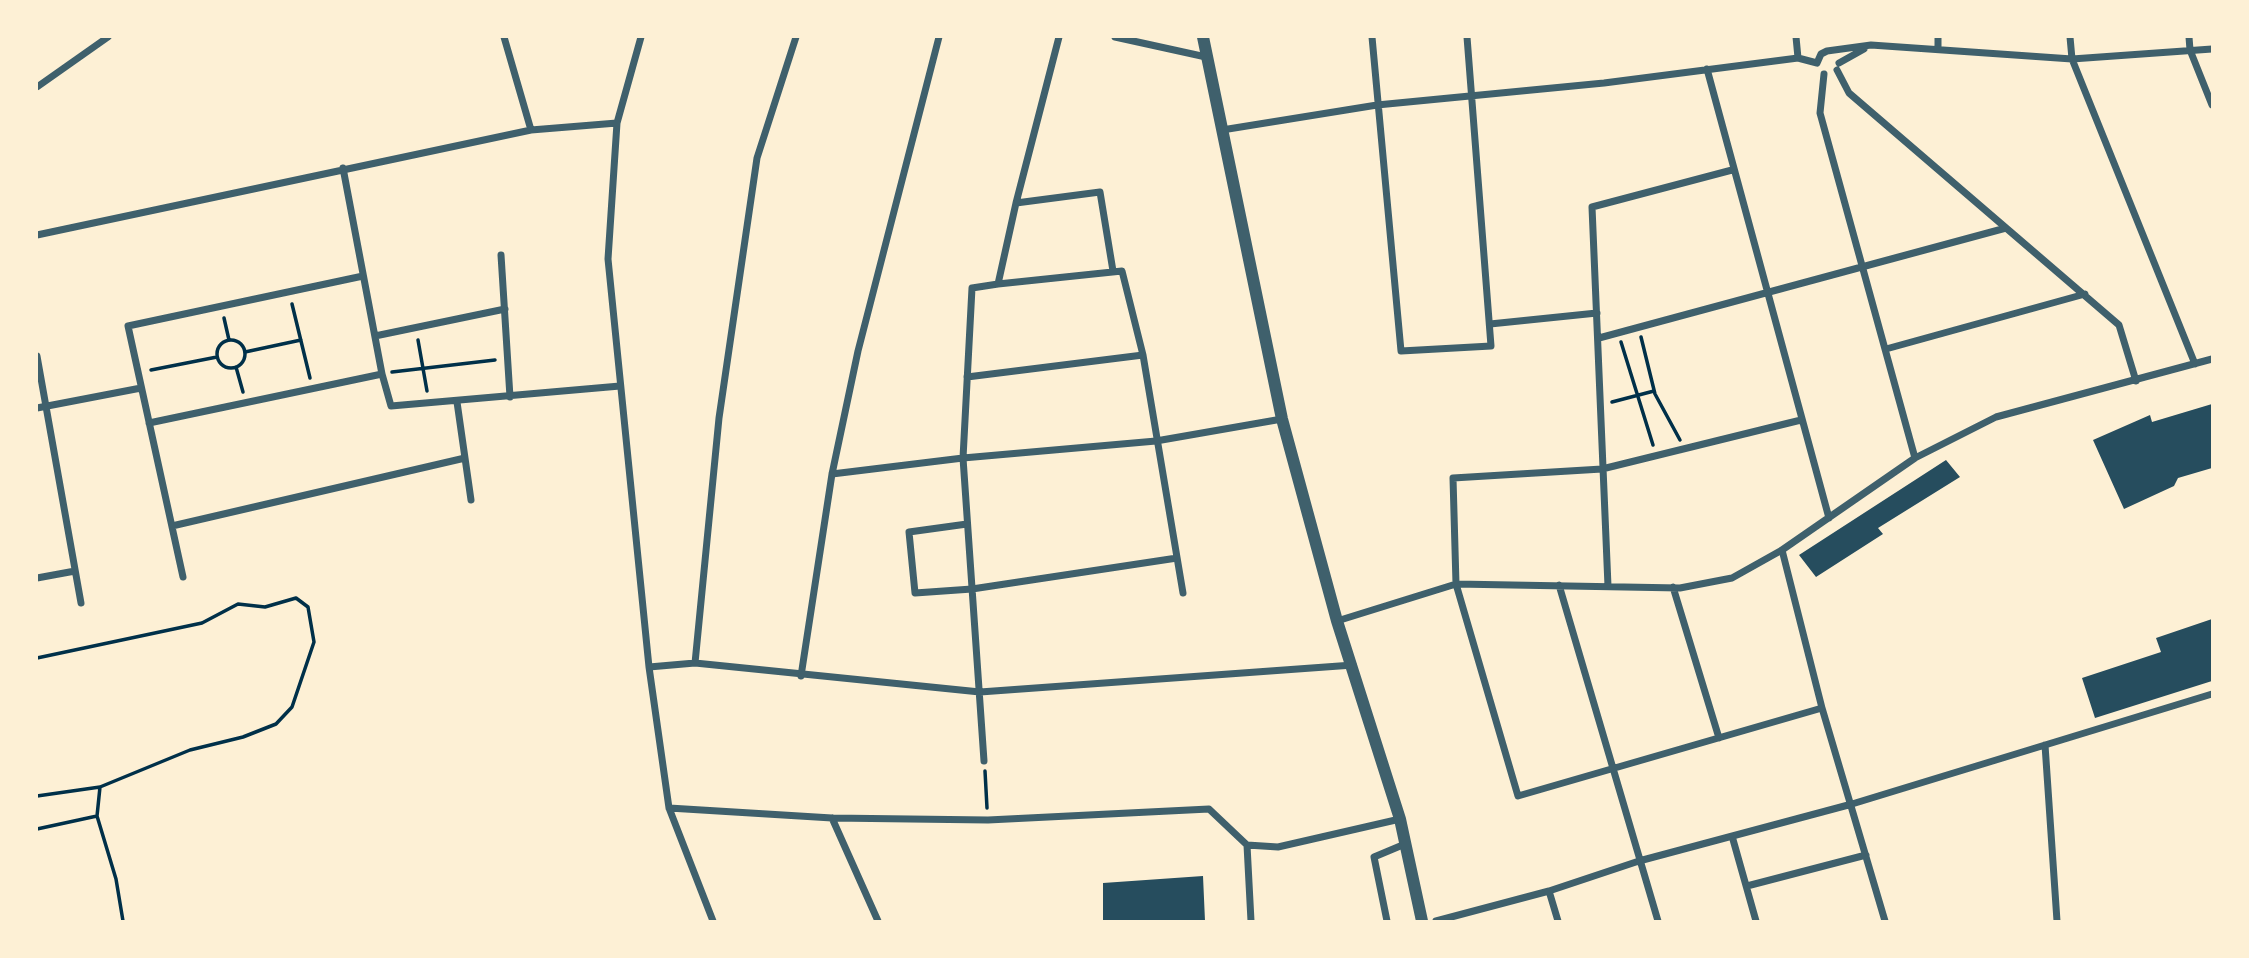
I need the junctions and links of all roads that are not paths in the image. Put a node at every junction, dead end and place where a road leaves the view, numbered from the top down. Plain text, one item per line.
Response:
1 (108, 37) edge
2 (504, 37) edge
3 (641, 37) edge
4 (796, 37) edge
5 (939, 37) edge
6 (1059, 37) edge
7 (1115, 37) edge
8 (1203, 37) edge
9 (1372, 37) edge
10 (1467, 37) edge
11 (1796, 37) edge
12 (1938, 37) edge
13 (2070, 37) edge
14 (2189, 37) edge
15 (1871, 45) junction
16 (1938, 49) junction
17 (2212, 49) edge
18 (2190, 50) junction
19 (1832, 52) junction
20 (1206, 57) junction
21 (1798, 58) junction
22 (2072, 60) junction
23 (1817, 63) junction
24 (1838, 67) junction
25 (1707, 69) junction
26 (1824, 74) junction
27 (37, 87) edge
28 (1474, 97) junction
29 (2212, 105) edge
30 (1377, 106) junction
31 (617, 123) junction
32 (531, 130) junction
33 (1221, 130) junction
34 (343, 168) junction
35 (1732, 170) junction
36 (1016, 203) junction
37 (2006, 228) junction
38 (37, 235) edge
39 (501, 256) dead end
40 (1863, 267) junction
41 (1113, 271) junction
42 (363, 276) junction
43 (998, 284) junction
44 (1766, 294) junction
45 (2085, 294) junction
46 (505, 309) junction
47 (1597, 313) junction
48 (1490, 324) junction
49 (375, 337) junction
50 (1599, 338) junction
51 (1886, 349) junction
52 (1143, 355) junction
53 (37, 356) edge
54 (2212, 359) edge
55 (2195, 364) junction
56 (382, 374) junction
57 (967, 377) junction
58 (2136, 381) junction
59 (620, 386) junction
60 (141, 388) junction
61 (510, 397) junction
62 (457, 402) junction
63 (46, 407) junction
64 (37, 408) edge
65 (1282, 419) junction
66 (1801, 420) junction
67 (149, 423) junction
68 (1156, 441) junction
69 (465, 458) junction
70 (962, 458) junction
71 (1915, 458) junction
72 (1602, 470) junction
73 (832, 474) junction
74 (471, 500) dead end
75 (1829, 518) junction
76 (967, 524) junction
77 (172, 526) junction
78 (1782, 550) junction
79 (1177, 558) junction
80 (75, 571) junction
81 (183, 577) dead end
82 (37, 578) edge
83 (1456, 584) junction
84 (1559, 585) junction
85 (1608, 586) junction
86 (1673, 587) junction
87 (972, 589) junction
88 (1183, 593) dead end
89 (81, 603) dead end
90 (1337, 621) junction
91 (695, 663) junction
92 (1353, 665) junction
93 (649, 667) junction
94 (801, 676) junction
95 (980, 692) junction
96 (2212, 694) edge
97 (1822, 708) junction
98 (1719, 738) junction
99 (2045, 745) junction
100 (984, 761) road end
101 (1612, 769) junction
102 (1852, 804) junction
103 (669, 808) junction
104 (831, 818) junction
105 (1400, 819) junction
106 (1732, 836) junction
107 (1405, 844) junction
108 (1247, 845) junction
109 (1866, 855) junction
110 (1639, 861) junction
111 (1747, 886) junction
112 (1549, 891) junction
113 (713, 921) edge
114 (878, 921) edge
115 (1251, 921) edge
116 (1387, 921) edge
117 (1422, 921) edge
118 (1436, 921) edge
119 (1558, 921) edge
120 (1658, 921) edge
121 (1756, 921) edge
122 (1885, 921) edge
123 (2057, 921) edge

1 - 27 street
2 - 32 street
3 - 31 street
4 - 91 street
5 - 73 street
6 - 36 street
7 - 20 street
8 - 20 street
9 - 30 street
10 - 28 street
11 - 21 street
12 - 16 street
13 - 22 street
14 - 18 street
15 - 16 street
15 - 19 street
15 - 24 street
16 - 22 street
17 - 18 street
18 - 22 street
18 - 29 street
19 - 23 street
19 - 24 street
20 - 33 street
21 - 23 street
21 - 25 street
22 - 55 street
23 - 26 street
24 - 26 street
24 - 37 street
25 - 28 street
25 - 35 street
26 - 40 street
28 - 30 street
28 - 48 street
30 - 33 street
30 - 48 street
31 - 32 street
31 - 59 street
32 - 34 street
33 - 65 street
34 - 38 street
34 - 42 street
35 - 44 street
35 - 47 street
36 - 41 street
36 - 43 street
37 - 40 street
37 - 45 street
39 - 46 street
40 - 44 street
40 - 51 street
41 - 43 street
41 - 52 street
42 - 49 street
42 - 60 street
43 - 57 street
44 - 50 street
44 - 66 street
45 - 51 street
45 - 58 street
46 - 49 street
46 - 61 street
47 - 48 street
47 - 50 street
49 - 56 street
50 - 72 street
51 - 71 street
52 - 57 street
52 - 68 street
53 - 63 street
54 - 55 street
55 - 58 street
56 - 62 street
56 - 67 street
57 - 70 street
58 - 71 street
59 - 61 street
59 - 93 street
60 - 63 street
60 - 67 street
61 - 62 street
62 - 69 street
63 - 64 street
63 - 80 street
65 - 68 street
65 - 90 street
66 - 72 street
66 - 75 street
67 - 77 street
68 - 70 street
68 - 79 street
69 - 74 street
69 - 77 street
70 - 73 street
70 - 76 street
71 - 75 street
72 - 83 street
72 - 85 street
73 - 94 street
75 - 78 street
76 - 87 street
76 - 87 street
77 - 81 street
78 - 86 street
78 - 97 street
79 - 87 street
79 - 88 street
80 - 82 street
80 - 89 street
83 - 84 street
83 - 90 street
83 - 101 street
84 - 85 street
84 - 101 street
85 - 86 street
86 - 98 street
87 - 95 street
90 - 92 street
91 - 93 street
91 - 94 street
92 - 95 street
92 - 105 street
93 - 103 street
94 - 95 street
95 - 100 street
96 - 99 street
97 - 98 street
97 - 102 street
98 - 101 street
99 - 102 street
99 - 123 street
101 - 110 street
102 - 106 street
102 - 109 street
103 - 104 street
103 - 113 street
104 - 108 street
104 - 114 street
105 - 107 street
105 - 108 street
106 - 110 street
106 - 111 street
107 - 116 street
107 - 117 street
108 - 115 street
109 - 111 street
109 - 122 street
110 - 112 street
110 - 120 street
111 - 121 street
112 - 118 street
112 - 119 street

